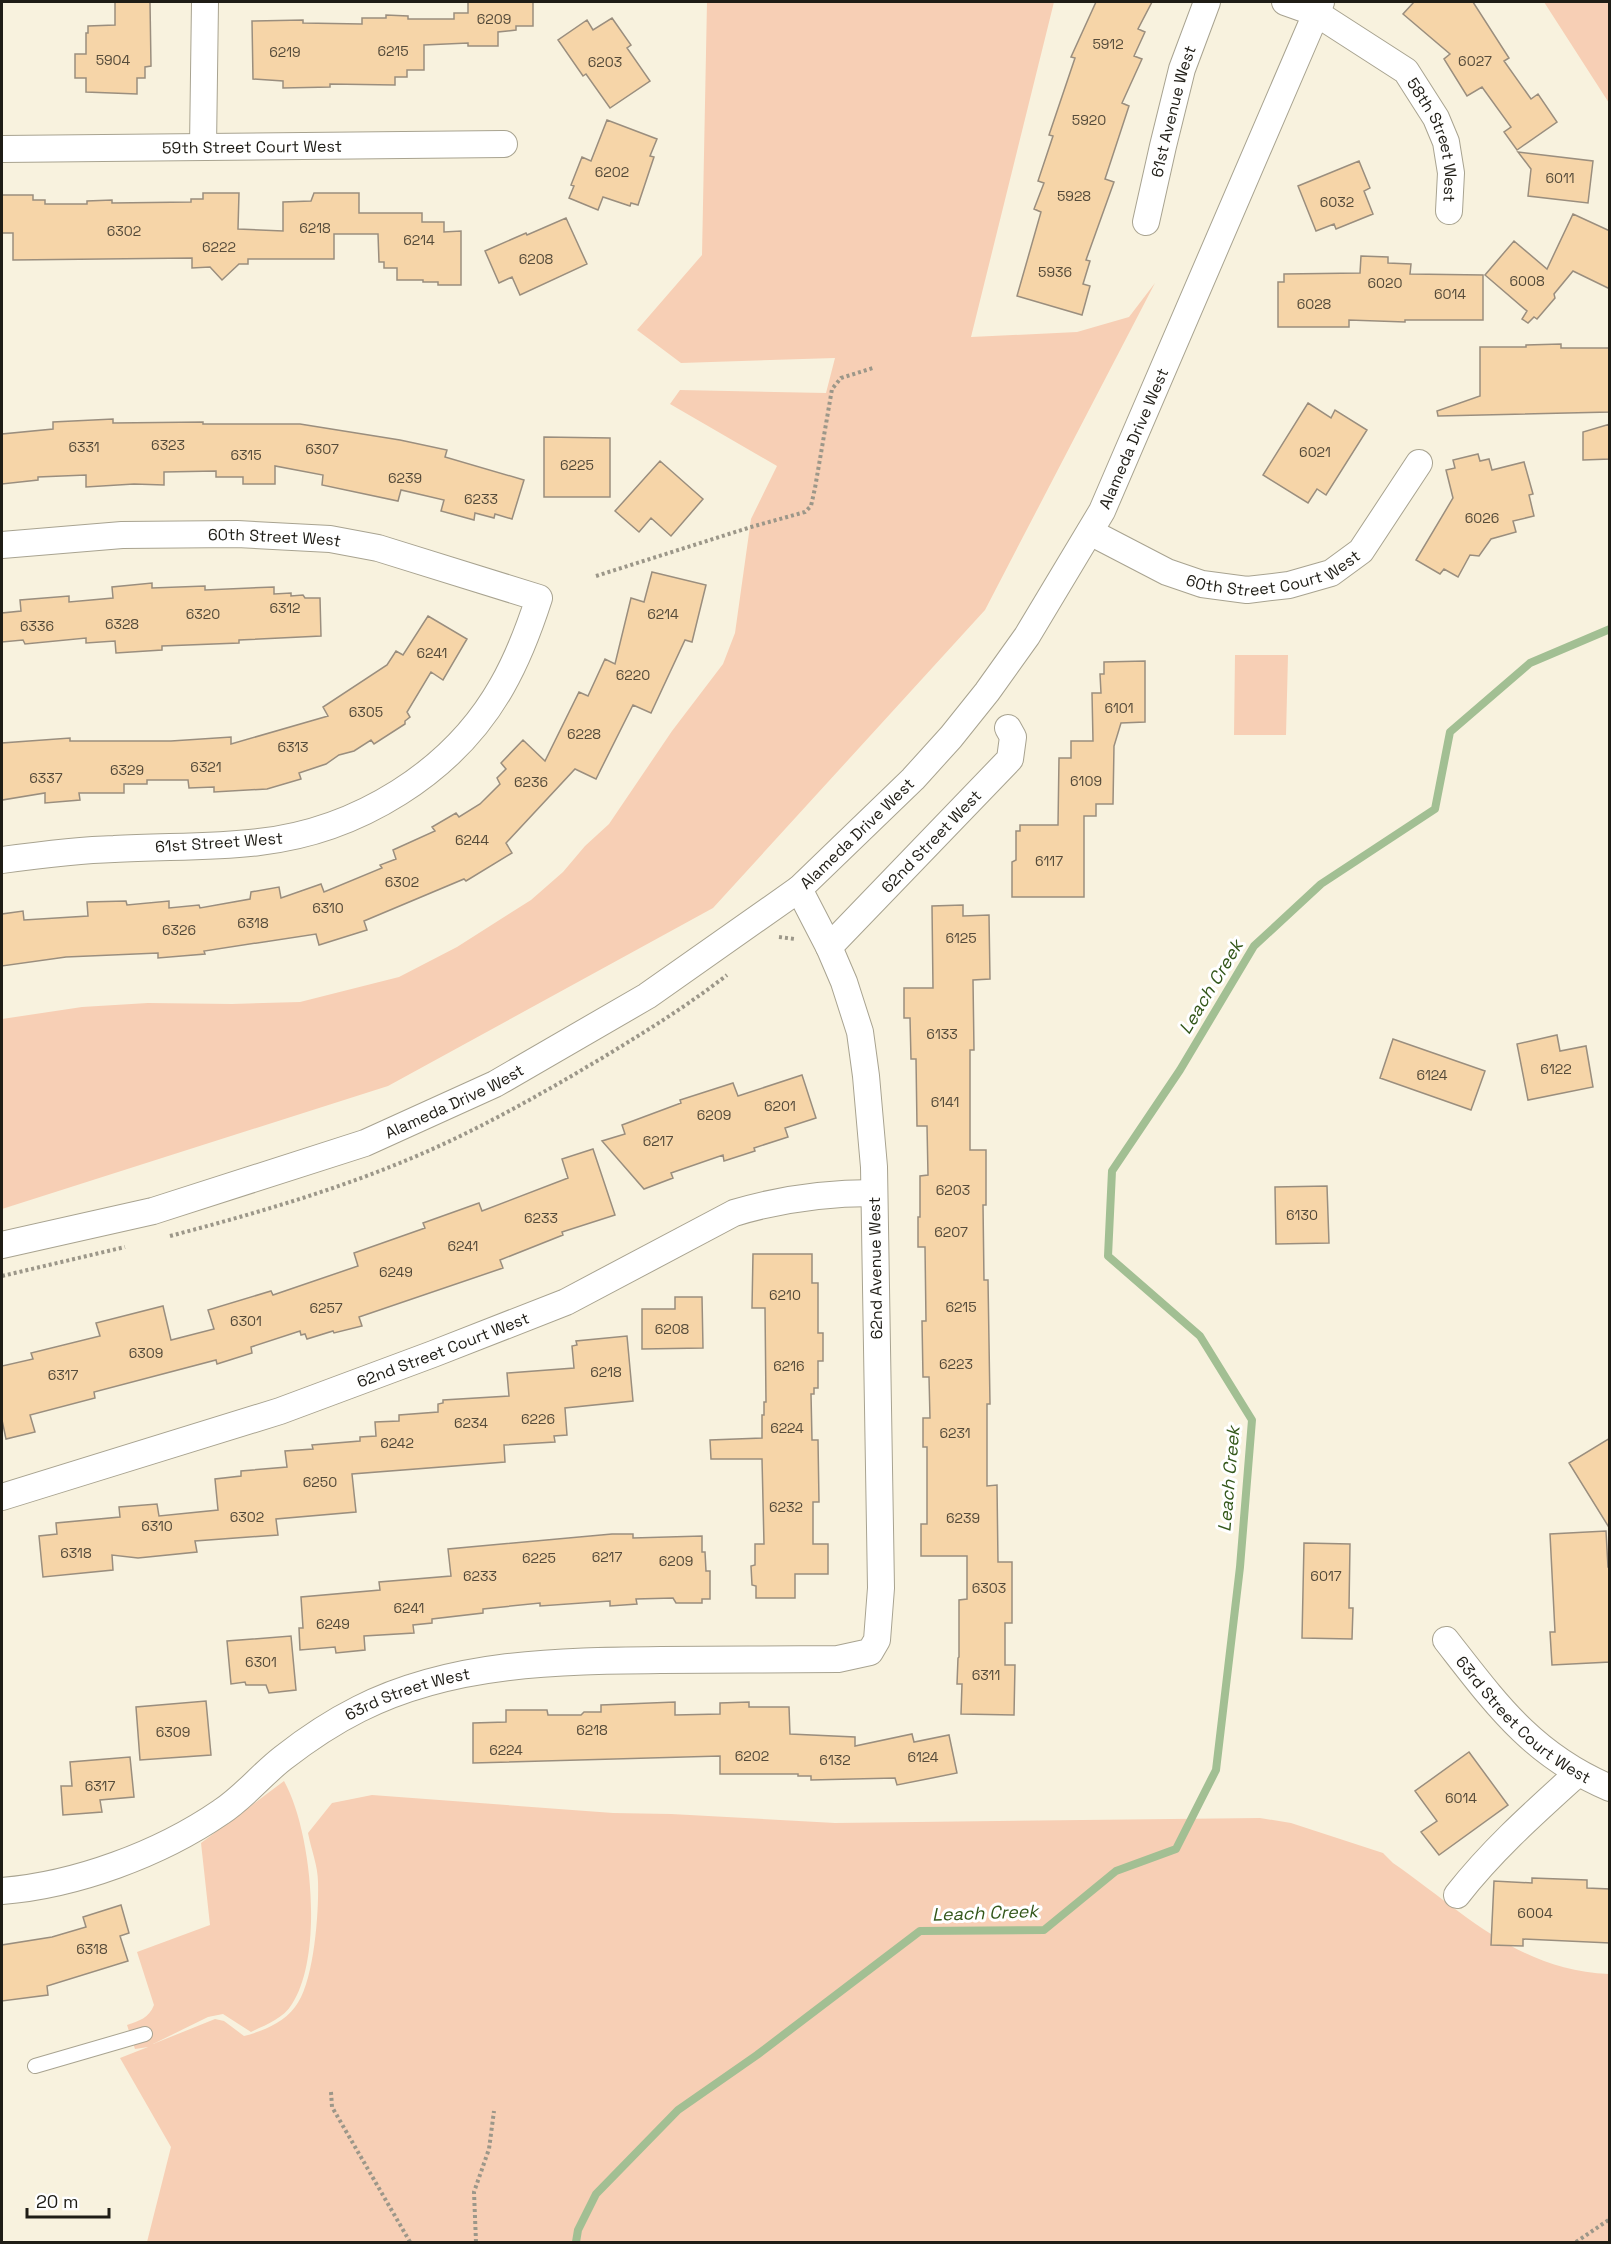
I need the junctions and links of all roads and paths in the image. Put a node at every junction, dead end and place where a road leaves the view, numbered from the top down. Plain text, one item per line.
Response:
1 (205, 2) edge
2 (1207, 2) edge
3 (1285, 2) edge
4 (1319, 7) edge
5 (504, 144) dead end
6 (203, 147) junction
7 (2, 149) edge
8 (1449, 211) dead end
9 (1146, 222) dead end
10 (873, 368) dead end
11 (1419, 463) dead end
12 (1090, 531) junction
13 (2, 546) edge
14 (596, 576) dead end
15 (539, 598) joint
16 (1008, 728) dead end
17 (2, 860) edge
18 (799, 889) junction
19 (773, 940) dead end
20 (796, 940) dead end
21 (829, 947) junction
22 (732, 971) dead end
23 (874, 1193) junction
24 (169, 1236) dead end
25 (2, 1245) edge
26 (126, 1247) dead end
27 (2, 1276) edge
28 (2, 1497) edge
29 (1446, 1640) dead end
30 (863, 1654) joint
31 (1578, 1773) junction
32 (1610, 1788) edge
33 (2, 1891) edge
34 (1457, 1894) dead end
35 (145, 2034) dead end
36 (35, 2066) dead end
37 (331, 2092) dead end
38 (494, 2111) dead end
39 (1610, 2218) edge
40 (410, 2242) edge
41 (476, 2242) edge
42 (1576, 2242) edge

1 - 6 street
2 - 9 street, 61st Avenue West
3 - 4 street
4 - 8 street, 58th Street West
4 - 12 street, Alameda Drive West
5 - 6 street, 59th Street Court West
6 - 7 street, 59th Street Court West
10 - 14 path
11 - 12 street, 60th Street Court West
12 - 18 street, Alameda Drive West
13 - 15 street, 60th Street West
15 - 17 street, 61st Street West
16 - 21 street, 62nd Street West
18 - 21 street, 62nd Avenue West
18 - 25 street, Alameda Drive West
19 - 20 path
21 - 23 street, 62nd Avenue West
22 - 24 path
23 - 28 street, 62nd Street Court West
23 - 30 street, 62nd Avenue West
26 - 27 path
29 - 31 street, 63rd Street Court West
30 - 33 street, 63rd Street West
31 - 32 street, 63rd Street Court West
31 - 34 street
35 - 36 lane
37 - 40 path
38 - 41 path
39 - 42 path

